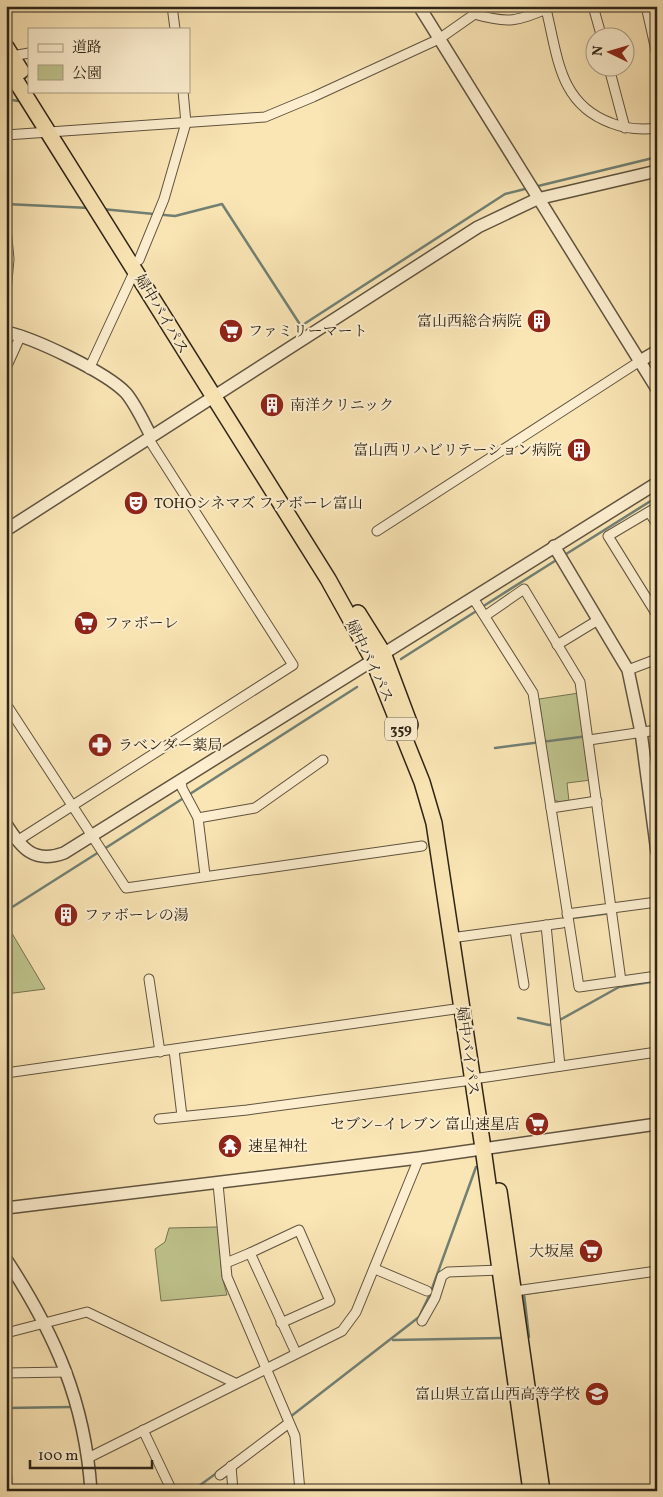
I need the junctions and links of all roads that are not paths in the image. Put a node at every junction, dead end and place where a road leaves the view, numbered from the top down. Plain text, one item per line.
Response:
1 (172, 6) edge
2 (419, 6) edge
3 (486, 6) edge
4 (594, 6) edge
5 (646, 6) edge
6 (550, 8) edge
7 (474, 14) junction
8 (173, 28) edge
9 (600, 28) edge
10 (439, 39) junction
11 (28, 52) edge
12 (657, 55) edge
13 (8, 56) edge
14 (612, 78) edge
15 (28, 83) edge
16 (28, 89) edge
17 (30, 92) edge
18 (34, 92) edge
19 (183, 92) edge
20 (186, 123) junction
21 (625, 128) junction
22 (657, 128) edge
23 (53, 131) junction
24 (6, 135) edge
25 (657, 170) edge
26 (537, 199) junction
27 (6, 227) edge
28 (137, 265) junction
29 (6, 292) edge
30 (6, 332) edge
31 (22, 335) junction
32 (657, 351) edge
33 (640, 361) junction
34 (6, 368) edge
35 (89, 369) junction
36 (657, 389) edge
37 (217, 395) junction
38 (150, 437) junction
39 (657, 483) edge
40 (653, 509) edge
41 (657, 524) edge
42 (6, 530) edge
43 (377, 531) dead end
44 (554, 546) junction
45 (473, 598) junction
46 (657, 615) edge
47 (485, 616) junction
48 (598, 620) junction
49 (557, 645) junction
50 (378, 657) junction
51 (657, 659) edge
52 (628, 670) junction
53 (6, 704) edge
54 (657, 730) edge
55 (641, 732) junction
56 (589, 740) junction
57 (323, 760) dead end
58 (181, 780) junction
59 (597, 801) junction
60 (72, 807) junction
61 (551, 808) junction
62 (198, 818) junction
63 (6, 824) edge
64 (92, 836) junction
65 (17, 841) junction
66 (422, 846) dead end
67 (657, 852) edge
68 (205, 875) junction
69 (657, 902) edge
70 (612, 908) junction
71 (567, 914) junction
72 (562, 923) dead end
73 (546, 925) junction
74 (515, 930) junction
75 (458, 937) junction
76 (657, 976) edge
77 (149, 979) dead end
78 (621, 981) junction
79 (524, 985) dead end
80 (462, 1008) junction
81 (174, 1050) junction
82 (160, 1052) junction
83 (657, 1052) edge
84 (560, 1066) junction
85 (6, 1073) edge
86 (476, 1079) junction
87 (182, 1116) junction
88 (159, 1119) dead end
89 (657, 1124) edge
90 (488, 1148) junction
91 (419, 1158) junction
92 (218, 1184) junction
93 (6, 1208) edge
94 (250, 1253) junction
95 (6, 1259) edge
96 (226, 1263) junction
97 (374, 1269) junction
98 (500, 1270) junction
99 (657, 1271) edge
100 (427, 1291) dead end
101 (515, 1291) junction
102 (422, 1321) dead end
103 (45, 1322) junction
104 (281, 1323) junction
105 (6, 1333) edge
106 (296, 1353) junction
107 (267, 1369) junction
108 (6, 1372) edge
109 (67, 1372) junction
110 (235, 1383) junction
111 (289, 1423) junction
112 (143, 1430) junction
113 (88, 1458) junction
114 (232, 1466) junction
115 (220, 1475) dead end
116 (7, 1478) edge
117 (7, 1491) edge
118 (91, 1491) edge
119 (172, 1491) edge
120 (233, 1491) edge
121 (300, 1491) edge
122 (531, 1491) edge
123 (542, 1491) edge

1 - 8 street
2 - 10 street
3 - 7 street
4 - 9 street
5 - 12 street
6 - 7 street
6 - 21 street
7 - 10 street
10 - 20 street
10 - 26 street
11 - 13 street
13 - 15 highway
13 - 16 highway, 婦中バイパス / 359
14 - 21 street
17 - 23 highway, 婦中バイパス / 359
18 - 23 highway, 婦中バイパス / 359
19 - 20 street
20 - 23 street
20 - 28 street
21 - 22 street
23 - 24 street
23 - 28 highway, 婦中バイパス / 359
25 - 26 street
26 - 33 street
26 - 37 street
27 - 29 street
28 - 35 street
28 - 37 highway, 婦中バイパス / 359
30 - 31 street
31 - 34 street
31 - 35 street
32 - 33 street
33 - 36 street
33 - 43 street
35 - 38 street
37 - 38 street
37 - 50 highway, 婦中バイパス / 359
38 - 42 street
38 - 60 street
39 - 44 street
40 - 41 street
40 - 46 street
44 - 45 street
44 - 48 street
45 - 47 street
45 - 50 street
47 - 49 street
47 - 61 street
48 - 49 street
48 - 52 street
49 - 56 street
50 - 58 street
50 - 75 highway, 婦中バイパス / 359
50 - 80 highway, 婦中バイパス / 359
51 - 52 street
52 - 55 street
53 - 60 street
54 - 55 street
55 - 56 street
55 - 67 street
56 - 59 street
57 - 62 street
58 - 62 street
58 - 64 street
59 - 61 street
59 - 70 street
60 - 64 street
60 - 65 street
61 - 71 street
62 - 68 street
63 - 65 street
64 - 65 street
64 - 68 street
66 - 68 street
69 - 70 street
70 - 71 street
70 - 78 street
71 - 78 street
72 - 73 street
73 - 74 street
73 - 84 street
74 - 75 street
74 - 79 street
75 - 86 highway, 婦中バイパス / 359
76 - 78 street
77 - 82 street
80 - 81 street
80 - 86 highway, 婦中バイパス / 359
81 - 82 street
81 - 87 street
82 - 85 street
83 - 84 street
84 - 86 street
86 - 87 street
86 - 90 highway, 婦中バイパス / 359
87 - 88 street
89 - 90 street
90 - 91 street
90 - 98 highway, 婦中バイパス / 359
90 - 101 highway, 婦中バイパス / 359
91 - 92 street
91 - 97 street
92 - 93 street
92 - 96 street
94 - 96 street
94 - 104 street
94 - 104 street
95 - 103 street
96 - 107 street
97 - 100 street
97 - 106 street
98 - 102 street
98 - 122 highway, 婦中バイパス / 359
99 - 101 street
101 - 123 highway, 婦中バイパス / 359
103 - 105 street
103 - 109 street
103 - 110 street
104 - 106 street
106 - 107 street
107 - 110 street
107 - 111 street
108 - 109 street
109 - 113 street
110 - 112 street
111 - 114 street
111 - 121 street
112 - 113 street
112 - 119 street
113 - 118 street
114 - 115 street
114 - 120 street
116 - 117 street

